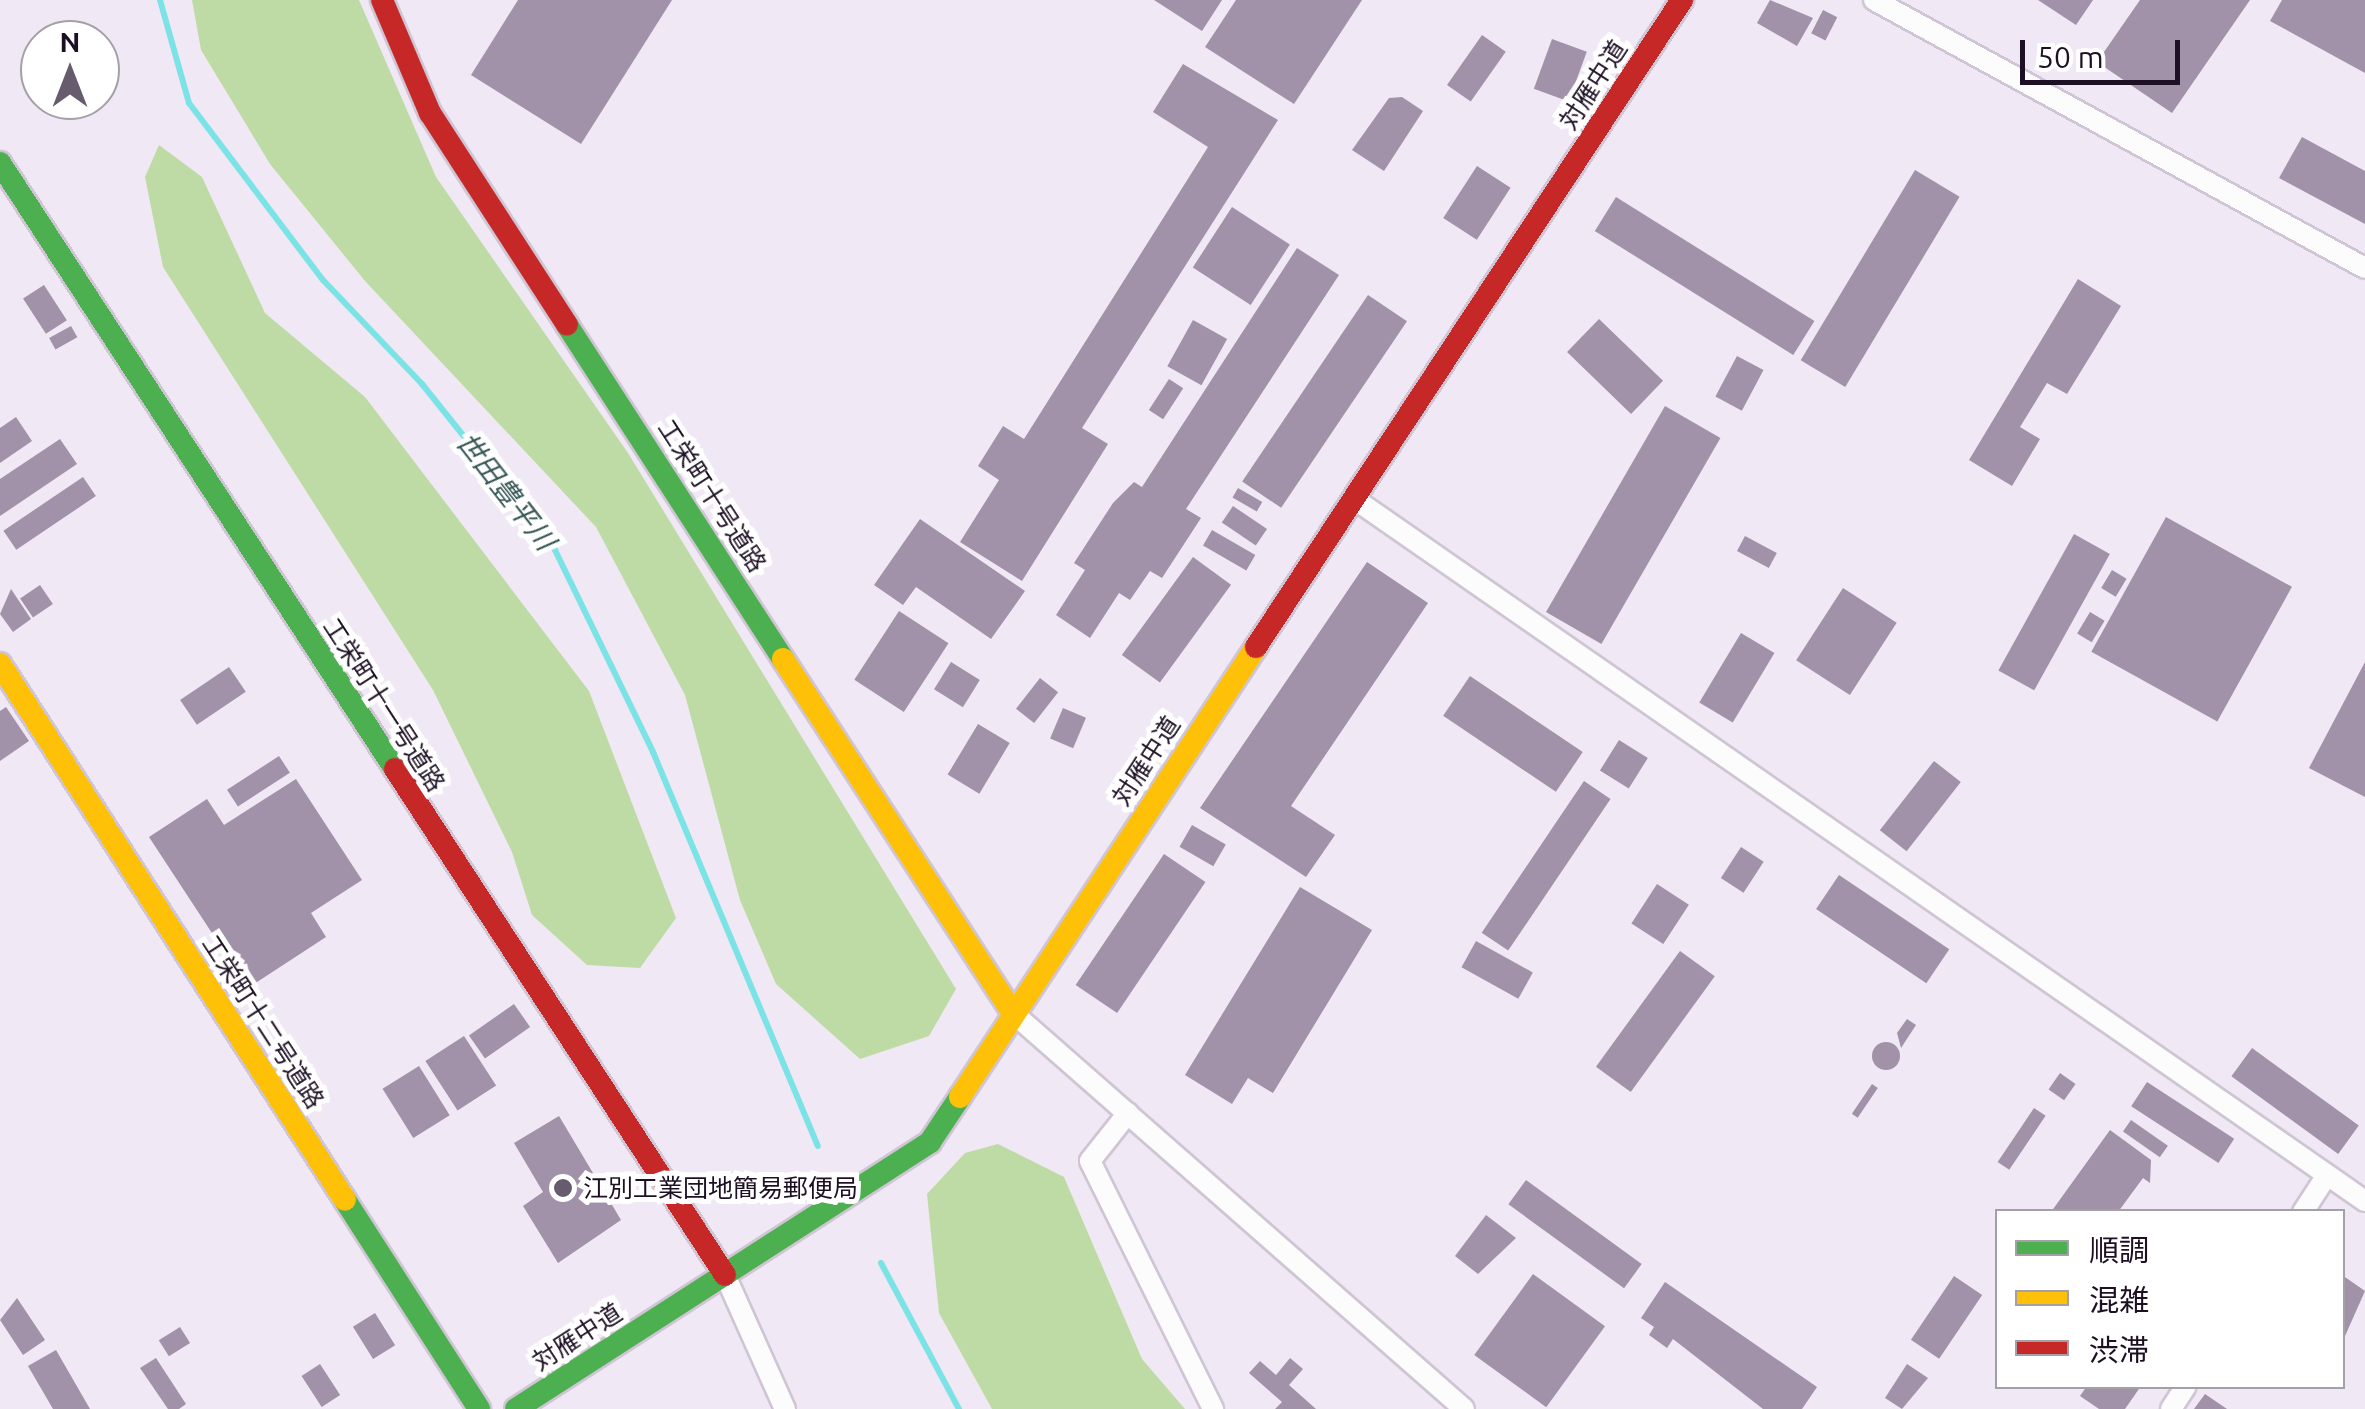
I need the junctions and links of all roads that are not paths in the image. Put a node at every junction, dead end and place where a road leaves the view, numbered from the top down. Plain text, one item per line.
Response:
1 (382, 0) edge
2 (1682, 0) edge
3 (1874, 0) edge
4 (0, 163) edge
5 (2365, 268) edge
6 (1353, 498) junction
7 (0, 664) edge
8 (1013, 1012) junction
9 (1128, 1113) junction
10 (2327, 1175) junction
11 (2365, 1201) edge
12 (2305, 1209) edge
13 (724, 1274) junction
14 (479, 1409) edge
15 (516, 1409) edge
16 (785, 1409) edge
17 (1213, 1409) edge
18 (1464, 1409) edge

1 - 8 street, 工栄町十号道路
2 - 6 street, 対雁中道
3 - 5 street
4 - 13 street, 工栄町十一号道路
6 - 8 street, 対雁中道
6 - 10 street
7 - 14 street, 工栄町十二号道路
8 - 9 street
8 - 13 street, 対雁中道
9 - 17 street
9 - 18 street
10 - 11 street
10 - 12 street
13 - 15 street, 対雁中道
13 - 16 street

